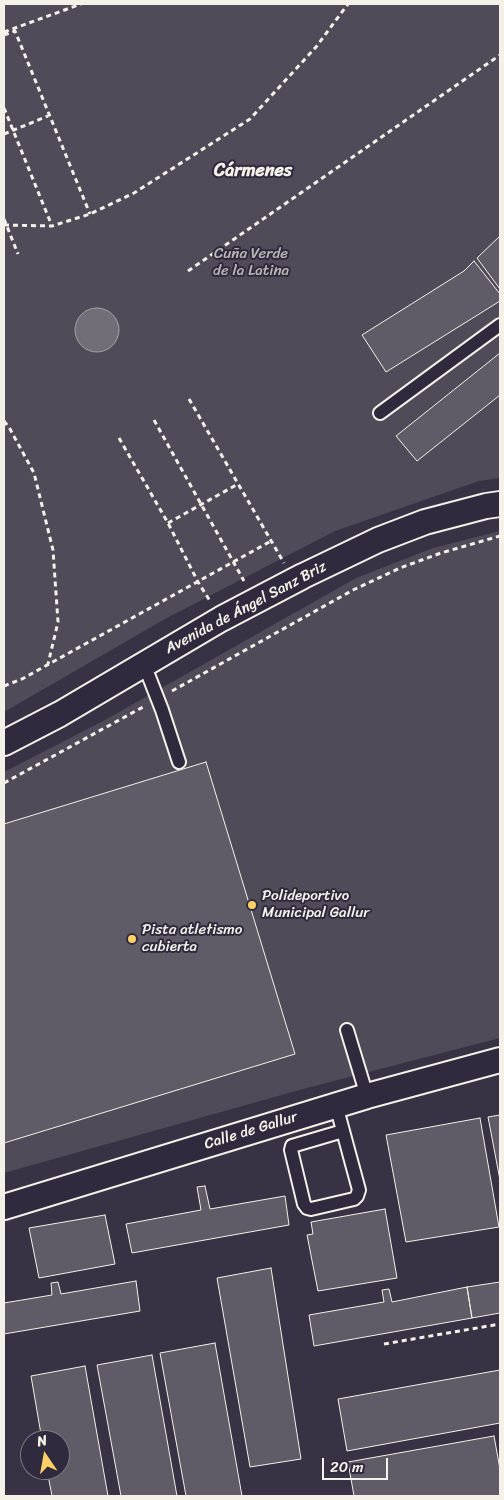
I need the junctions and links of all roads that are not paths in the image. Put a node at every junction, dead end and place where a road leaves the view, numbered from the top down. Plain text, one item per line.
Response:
1 (500, 325) edge
2 (380, 413) dead end
3 (500, 504) edge
4 (144, 664) junction
5 (4, 743) edge
6 (179, 762) dead end
7 (347, 1030) dead end
8 (500, 1060) edge
9 (367, 1096) junction
10 (336, 1105) junction
11 (343, 1131) junction
12 (4, 1207) edge

1 - 2 lane
3 - 4 street, Avenida de Ángel Sanz Briz
4 - 5 street, Avenida de Ángel Sanz Briz
4 - 6 lane
7 - 9 lane
8 - 9 street, Calle de Gallur
9 - 10 street, Calle de Gallur
10 - 11 lane
10 - 12 street, Calle de Gallur
11 - 11 lane

